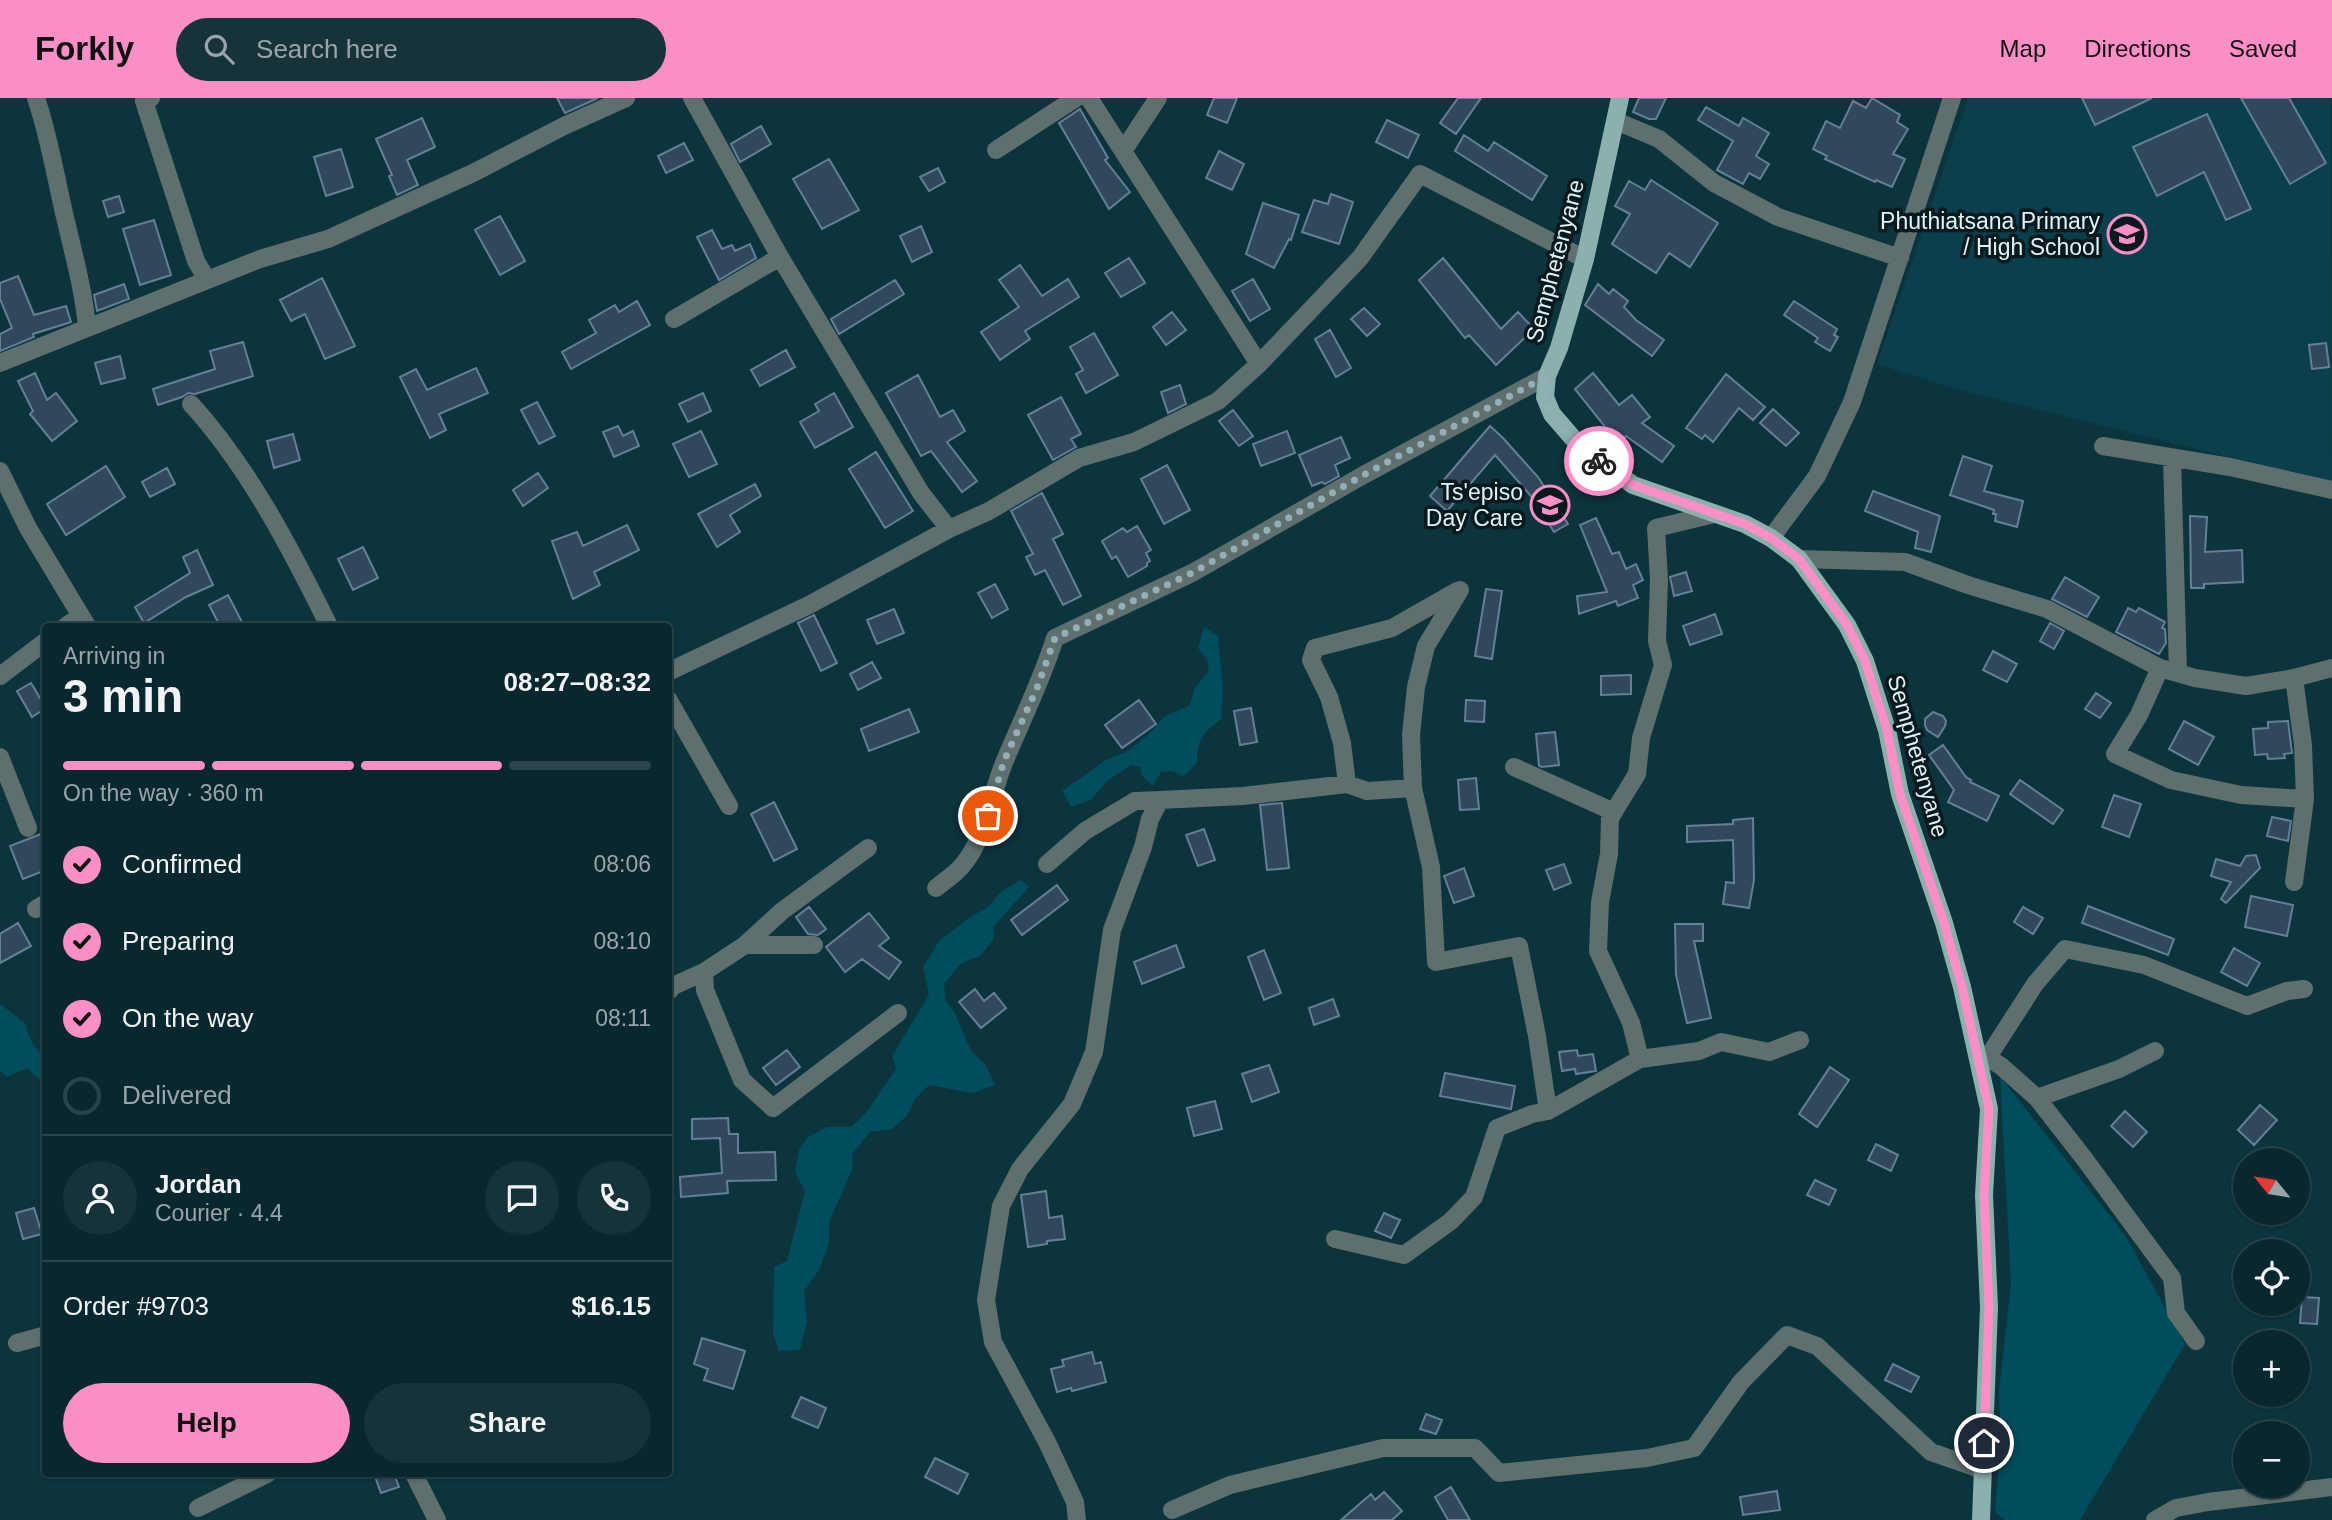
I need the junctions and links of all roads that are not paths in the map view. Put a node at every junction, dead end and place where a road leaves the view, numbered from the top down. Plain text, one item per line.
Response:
1 (36, 98) edge
2 (151, 98) edge
3 (692, 98) edge
4 (1076, 98) edge
5 (1088, 98) edge
6 (1157, 98) edge
7 (1620, 98) edge
8 (1952, 98) edge
9 (622, 99) edge
10 (1616, 121) junction
11 (996, 150) dead end
12 (1123, 151) junction
13 (780, 257) junction
14 (1585, 258) junction
15 (1900, 258) junction
16 (206, 280) junction
17 (674, 319) dead end
18 (87, 327) junction
19 (0, 363) edge
20 (1259, 364) junction
21 (1547, 376) junction
22 (191, 404) dead end
23 (2103, 446) dead end
24 (2172, 458) junction
25 (0, 471) edge
26 (2332, 489) edge
27 (1714, 514) junction
28 (949, 529) junction
29 (1771, 538) junction
30 (1799, 559) junction
31 (78, 623) edge
32 (327, 623) edge
33 (42, 643) edge
34 (2160, 668) junction
35 (2332, 668) edge
36 (672, 670) edge
37 (2178, 673) junction
38 (0, 676) edge
39 (2294, 678) junction
40 (672, 706) edge
41 (0, 757) edge
42 (1514, 767) dead end
43 (1347, 784) junction
44 (1413, 788) junction
45 (2305, 799) junction
46 (1160, 800) junction
47 (729, 806) dead end
48 (1614, 812) junction
49 (28, 828) dead end
50 (868, 848) dead end
51 (1047, 864) dead end
52 (2294, 882) dead end
53 (936, 888) dead end
54 (745, 945) junction
55 (814, 945) dead end
56 (704, 972) junction
57 (672, 987) edge
58 (2304, 989) dead end
59 (898, 1013) dead end
60 (1800, 1040) dead end
61 (2155, 1051) dead end
62 (1981, 1054) junction
63 (1640, 1059) junction
64 (2037, 1098) junction
65 (1548, 1111) junction
66 (1335, 1239) dead end
67 (42, 1336) edge
68 (2196, 1341) dead end
69 (17, 1343) dead end
70 (1983, 1470) junction
71 (261, 1477) edge
72 (416, 1477) edge
73 (2332, 1487) edge
74 (198, 1508) dead end
75 (1172, 1510) dead end
76 (437, 1520) edge
77 (1077, 1520) edge
78 (1984, 1520) edge
79 (2155, 1520) edge

1 - 18 street
2 - 16 street
3 - 13 street
4 - 11 street
5 - 12 street
6 - 12 street
7 - 10 main road, Semphetenyane
8 - 15 street
9 - 16 street
10 - 14 main road, Semphetenyane
10 - 15 street
12 - 20 street
13 - 17 street
13 - 28 street
14 - 20 street
14 - 21 main road, Semphetenyane
15 - 29 street
16 - 18 street
18 - 19 street
20 - 28 street
21 - 27 main road, Semphetenyane
21 - 53 street
22 - 32 street
23 - 24 street
24 - 26 street
24 - 37 street
25 - 31 street
27 - 29 main road, Semphetenyane
27 - 48 street
28 - 36 street
29 - 30 main road, Semphetenyane
30 - 34 street
30 - 62 main road, Semphetenyane
33 - 38 street
34 - 37 street
34 - 45 street
35 - 39 street
37 - 39 street
39 - 45 street
40 - 47 street
41 - 49 street
42 - 48 street
43 - 44 street
43 - 44 street
43 - 46 street
44 - 65 street
45 - 52 street
46 - 51 street
46 - 77 street
48 - 63 street
50 - 54 street
54 - 55 street
54 - 56 street
56 - 57 street
56 - 59 street
58 - 62 street
60 - 63 street
61 - 64 street
62 - 64 street
62 - 70 main road, Semphetenyane
63 - 65 street
64 - 68 street
65 - 66 street
67 - 69 street
70 - 75 street
70 - 78 main road, Semphetenyane
71 - 74 street
72 - 76 street
73 - 79 street

